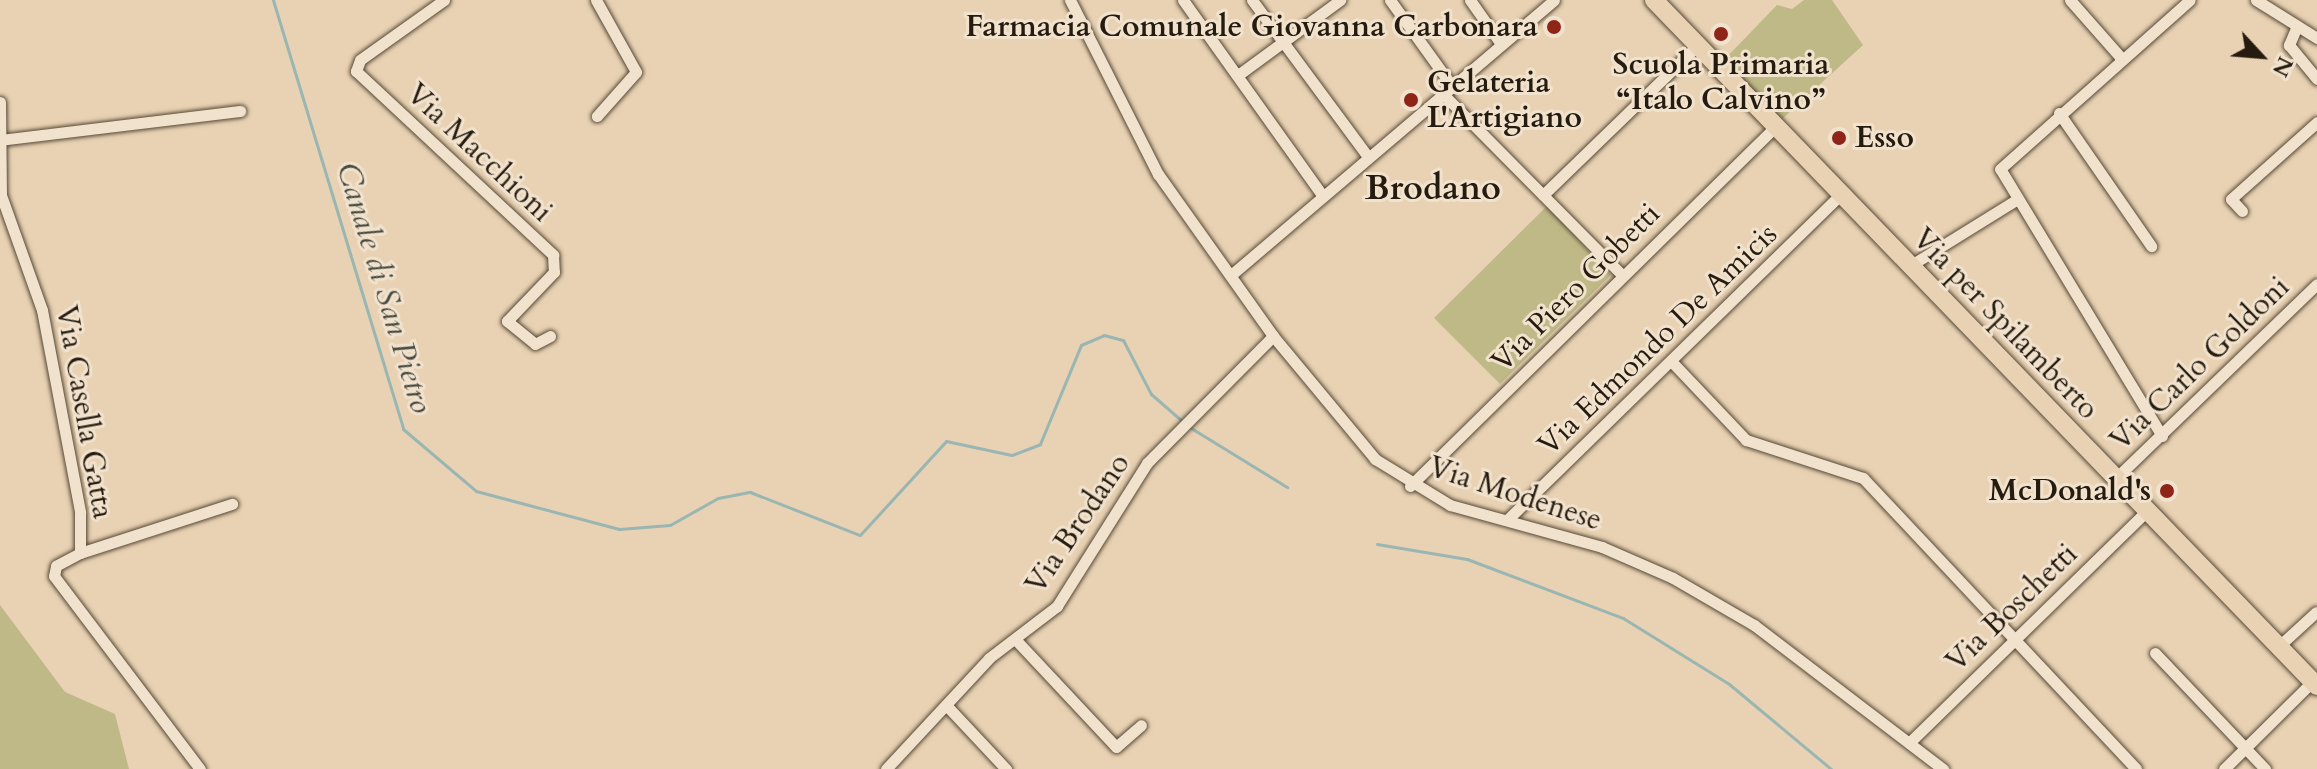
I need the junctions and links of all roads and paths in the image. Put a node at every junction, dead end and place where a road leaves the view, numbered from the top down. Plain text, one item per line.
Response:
1 (444, 0) edge
2 (596, 0) edge
3 (1070, 0) edge
4 (1183, 0) edge
5 (1252, 0) edge
6 (1340, 0) edge
7 (1390, 0) edge
8 (1470, 0) edge
9 (1554, 0) edge
10 (1654, 0) edge
11 (2070, 0) edge
12 (2190, 0) edge
13 (2256, 0) edge
14 (2297, 26) junction
15 (2317, 38) edge
16 (1283, 41) junction
17 (1501, 44) junction
18 (1698, 45) junction
19 (2122, 59) junction
20 (1238, 75) junction
21 (2317, 79) edge
22 (1447, 90) junction
23 (0, 102) edge
24 (240, 111) dead end
25 (2059, 113) junction
26 (597, 116) dead end
27 (2317, 122) edge
28 (1777, 125) junction
29 (2, 139) edge
30 (1368, 157) junction
31 (1841, 194) junction
32 (1543, 195) junction
33 (1323, 196) junction
34 (2016, 200) junction
35 (2242, 211) dead end
36 (2151, 246) dead end
37 (1908, 267) junction
38 (1231, 275) junction
39 (1622, 275) junction
40 (2317, 284) edge
41 (550, 336) dead end
42 (1273, 336) junction
43 (1671, 361) junction
44 (2162, 436) junction
45 (2116, 478) junction
46 (1410, 486) junction
47 (232, 504) dead end
48 (2148, 510) junction
49 (1508, 519) junction
50 (80, 553) junction
51 (2316, 612) edge
52 (2017, 635) junction
53 (1015, 639) junction
54 (2279, 646) junction
55 (2155, 653) dead end
56 (2315, 683) edge
57 (946, 705) junction
58 (1141, 725) dead end
59 (1912, 740) junction
60 (2245, 749) junction
61 (200, 769) edge
62 (886, 769) edge
63 (1006, 769) edge
64 (1943, 769) edge
65 (2136, 769) edge
66 (2224, 769) edge
67 (2265, 769) edge

1 - 41 street, Via Macchioni
2 - 26 street
3 - 38 street, Via Modenese
4 - 20 street
5 - 16 street
6 - 16 street
7 - 22 street
8 - 17 street
9 - 17 street
10 - 18 main road, Via per Spilamberto
11 - 19 street
12 - 19 street
13 - 14 street
14 - 15 street
14 - 21 street
16 - 20 street
16 - 30 street
17 - 22 street
18 - 28 main road, Via per Spilamberto
18 - 32 street
19 - 25 street
20 - 33 street
22 - 30 street
22 - 32 street
23 - 29 street, Via Casella Gatta
24 - 29 street
25 - 34 street
25 - 36 street
27 - 35 street
28 - 31 main road, Via per Spilamberto
28 - 39 street, Via Piero Gobetti
29 - 50 street, Via Casella Gatta
30 - 33 street
31 - 37 main road, Via per Spilamberto
31 - 43 street, Via Edmondo De Amicis
32 - 39 street
33 - 38 street
34 - 37 street
34 - 44 street
37 - 45 main road, Via per Spilamberto
38 - 42 street, Via Modenese
39 - 46 street, Via Piero Gobetti
40 - 44 street, Via Carlo Goldoni
42 - 46 street, Via Modenese
42 - 53 street, Via Brodano
43 - 49 street, Via Edmondo De Amicis
43 - 52 street
44 - 45 street, Via Carlo Goldoni
45 - 48 main road, Via per Spilamberto
46 - 49 street, Via Modenese
47 - 50 street
48 - 52 street, Via Boschetti
48 - 54 main road, Via per Spilamberto
49 - 59 street, Via Modenese
50 - 61 street, Via Casella Gatta
51 - 54 street
52 - 59 street, Via Boschetti
52 - 65 street
53 - 57 street, Via Brodano
53 - 58 street
54 - 56 main road, Via per Spilamberto
55 - 60 street
56 - 60 street
57 - 62 street, Via Brodano
57 - 63 street
59 - 64 street, Via Modenese
60 - 66 street
60 - 67 street

